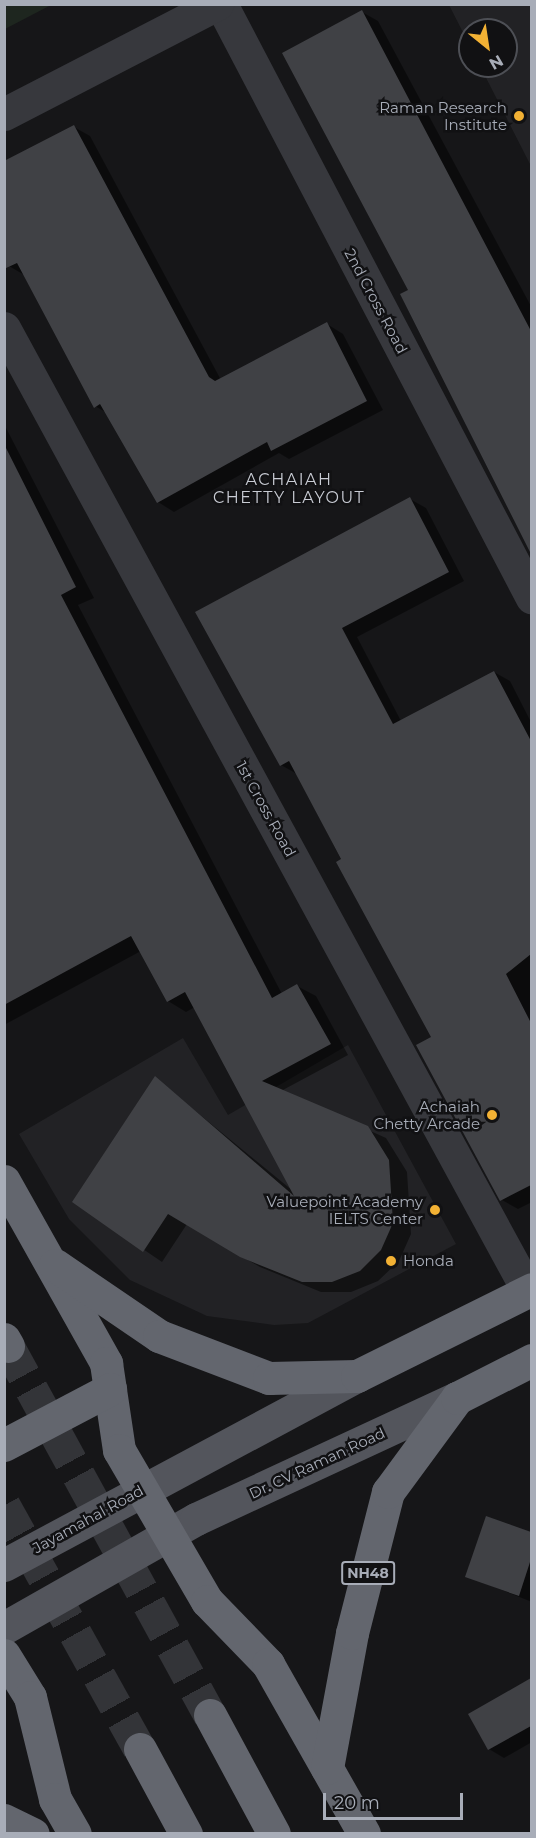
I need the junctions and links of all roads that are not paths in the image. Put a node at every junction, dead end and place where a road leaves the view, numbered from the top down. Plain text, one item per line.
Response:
1 (219, 4) edge
2 (4, 114) edge
3 (4, 328) edge
4 (531, 598) edge
5 (4, 1180) edge
6 (49, 1260) junction
7 (530, 1290) edge
8 (531, 1360) edge
9 (357, 1376) junction
10 (110, 1389) junction
11 (457, 1398) junction
12 (4, 1445) edge
13 (141, 1489) junction
14 (168, 1536) junction
15 (4, 1565) edge
16 (4, 1628) edge
17 (4, 1655) edge
18 (210, 1714) tunnel mouth
19 (140, 1749) tunnel mouth
20 (327, 1768) junction
21 (4, 1820) edge
22 (33, 1833) edge
23 (75, 1833) edge
24 (186, 1833) edge
25 (274, 1833) edge
26 (364, 1833) edge

1 - 2 street
1 - 4 street, 2nd Cross Road
3 - 7 street, 1st Cross Road
5 - 6 highway
6 - 9 highway
6 - 10 highway
7 - 9 highway
8 - 11 highway, Dr. CV Raman Road / NH48
9 - 13 main road, Jayamahal Road
10 - 12 highway
10 - 13 highway
11 - 14 main road, Dr. CV Raman Road
11 - 20 highway, NH48
13 - 14 highway
13 - 15 main road, Jayamahal Road
14 - 16 main road, Dr. CV Raman Road
14 - 20 highway
17 - 23 highway
18 - 25 highway
19 - 24 highway
20 - 26 highway
21 - 22 highway

